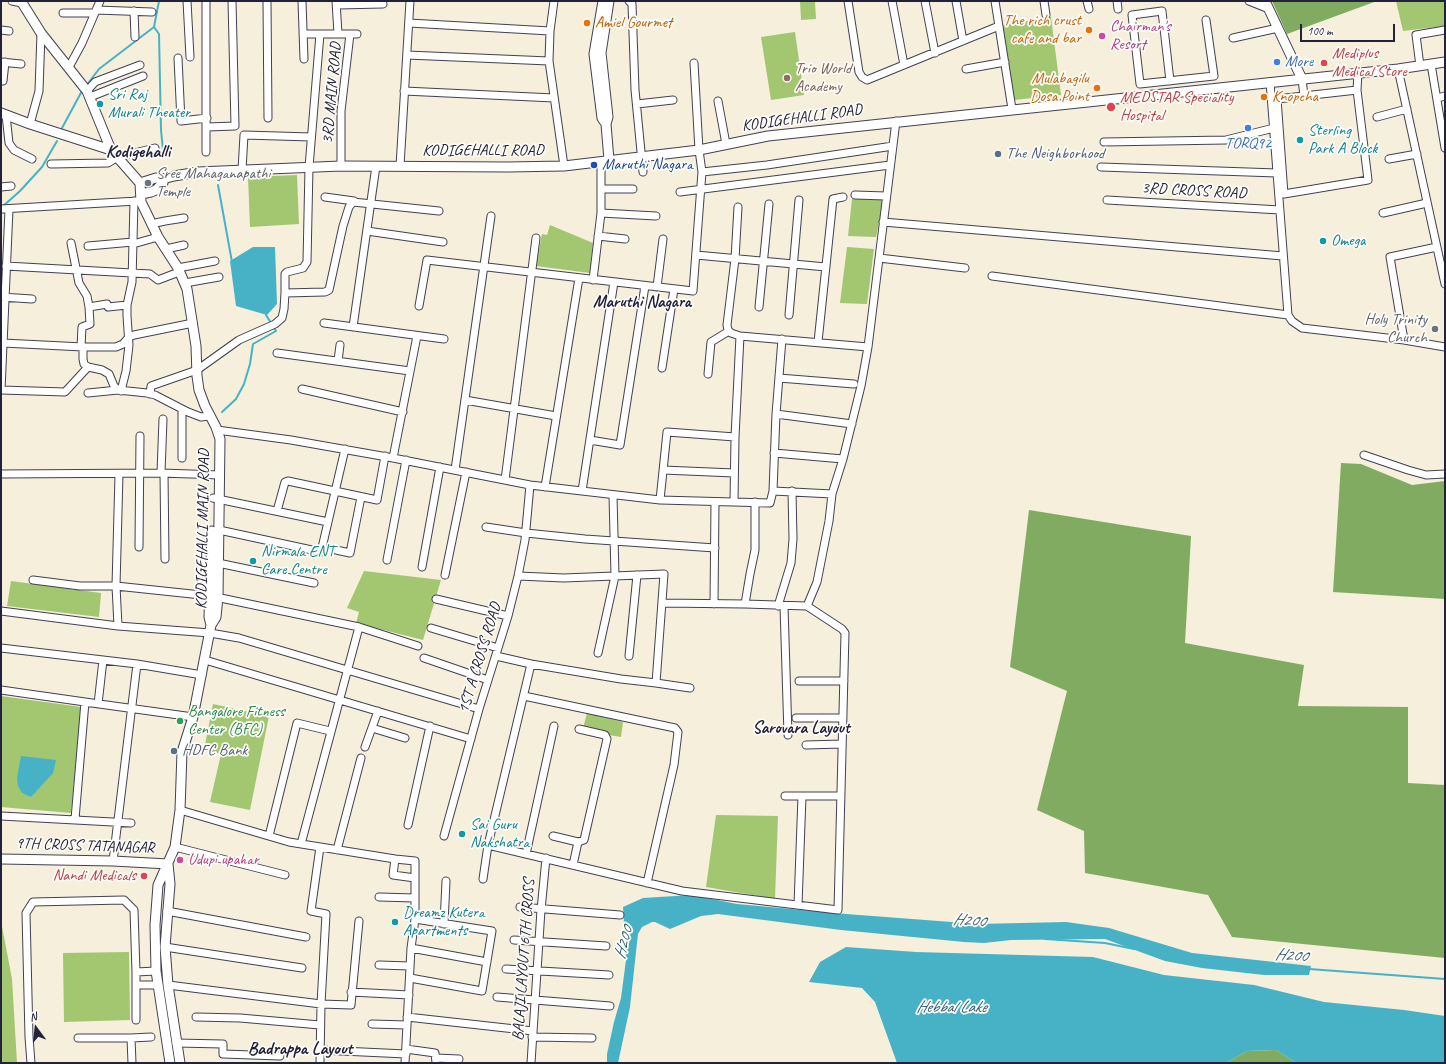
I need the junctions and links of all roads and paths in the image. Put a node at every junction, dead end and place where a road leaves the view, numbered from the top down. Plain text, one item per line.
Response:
1 (12, 1) edge
2 (100, 1) edge
3 (187, 1) edge
4 (206, 1) edge
5 (232, 1) edge
6 (267, 1) edge
7 (302, 1) edge
8 (410, 1) edge
9 (554, 1) edge
10 (603, 1) edge
11 (609, 1) edge
12 (629, 1) edge
13 (848, 1) edge
14 (892, 1) edge
15 (925, 1) edge
16 (956, 1) edge
17 (994, 1) edge
18 (1044, 1) edge
19 (1087, 1) edge
20 (1249, 1) edge
21 (22, 2) edge
22 (336, 3) edge
23 (383, 4) dead end
24 (1267, 5) edge
25 (1089, 9) dead end
26 (134, 11) junction
27 (95, 12) junction
28 (152, 12) dead end
29 (63, 13) dead end
30 (1046, 15) dead end
31 (1206, 20) dead end
32 (409, 23) junction
33 (999, 26) junction
34 (1278, 28) junction
35 (1, 30) edge
36 (1445, 30) edge
37 (9, 31) dead end
38 (550, 31) junction
39 (41, 33) junction
40 (303, 34) junction
41 (320, 34) junction
42 (338, 34) junction
43 (135, 37) dead end
44 (1233, 38) dead end
45 (963, 41) junction
46 (935, 53) junction
47 (407, 55) junction
48 (190, 57) dead end
49 (178, 58) dead end
50 (304, 59) dead end
51 (549, 61) junction
52 (3, 62) edge
53 (1005, 62) junction
54 (1445, 62) edge
55 (694, 63) dead end
56 (21, 64) dead end
57 (1431, 64) junction
58 (140, 65) dead end
59 (904, 65) junction
60 (1420, 66) junction
61 (69, 67) junction
62 (966, 69) dead end
63 (1398, 69) junction
64 (1358, 73) junction
65 (143, 76) dead end
66 (1302, 79) junction
67 (1180, 80) junction
68 (3, 81) dead end
69 (1170, 81) junction
70 (1270, 82) junction
71 (1357, 90) junction
72 (404, 91) junction
73 (1182, 91) junction
74 (87, 92) junction
75 (1304, 96) junction
76 (1445, 96) edge
77 (554, 98) junction
78 (1437, 98) junction
79 (673, 100) dead end
80 (718, 100) dead end
81 (637, 104) junction
82 (1012, 109) junction
83 (1407, 109) junction
84 (3, 114) edge
85 (1377, 116) dead end
86 (207, 118) junction
87 (268, 118) dead end
88 (896, 121) junction
89 (30, 124) junction
90 (606, 124) junction
91 (207, 127) junction
92 (1443, 127) edge
93 (1274, 128) junction
94 (311, 138) junction
95 (1104, 142) dead end
96 (726, 144) junction
97 (893, 146) junction
98 (155, 148) dead end
99 (1445, 148) edge
100 (111, 150) junction
101 (699, 150) junction
102 (206, 152) dead end
103 (1416, 154) junction
104 (642, 156) junction
105 (118, 157) junction
106 (32, 159) dead end
107 (1388, 159) dead end
108 (605, 161) junction
109 (50, 164) dead end
110 (890, 165) junction
111 (341, 166) junction
112 (376, 166) junction
113 (400, 166) junction
114 (564, 166) junction
115 (309, 167) junction
116 (1101, 167) dead end
117 (242, 170) junction
118 (643, 172) dead end
119 (702, 172) junction
120 (1277, 173) junction
121 (163, 179) junction
122 (140, 183) junction
123 (11, 186) dead end
124 (1, 187) edge
125 (701, 188) junction
126 (601, 189) junction
127 (633, 189) dead end
128 (680, 192) dead end
129 (855, 195) dead end
130 (886, 196) junction
131 (324, 197) dead end
132 (843, 197) dead end
133 (139, 199) junction
134 (799, 200) dead end
135 (1108, 200) dead end
136 (354, 202) junction
137 (371, 203) junction
138 (1427, 203) junction
139 (769, 204) dead end
140 (738, 207) dead end
141 (4, 209) edge
142 (1280, 210) junction
143 (439, 211) dead end
144 (601, 213) junction
145 (1383, 213) dead end
146 (491, 216) dead end
147 (656, 216) dead end
148 (184, 218) dead end
149 (883, 222) junction
150 (151, 224) junction
151 (367, 231) junction
152 (598, 236) junction
153 (158, 237) junction
154 (536, 238) dead end
155 (625, 239) dead end
156 (663, 239) dead end
157 (443, 242) dead end
158 (71, 243) dead end
159 (133, 243) junction
160 (184, 245) dead end
161 (88, 246) dead end
162 (1437, 247) junction
163 (166, 249) junction
164 (696, 255) junction
165 (1283, 256) junction
166 (879, 258) junction
167 (735, 259) junction
168 (215, 261) dead end
169 (764, 261) junction
170 (793, 264) junction
171 (484, 266) junction
172 (826, 267) junction
173 (965, 268) dead end
174 (76, 269) junction
175 (178, 270) junction
176 (4, 271) edge
177 (532, 272) junction
178 (133, 274) junction
179 (992, 276) dead end
180 (219, 277) dead end
181 (579, 278) junction
182 (593, 280) junction
183 (614, 282) junction
184 (185, 283) junction
185 (1445, 284) edge
186 (645, 286) junction
187 (657, 287) junction
188 (674, 289) junction
189 (285, 293) junction
190 (3, 297) edge
191 (32, 299) dead end
192 (128, 305) junction
193 (419, 306) dead end
194 (89, 307) junction
195 (759, 307) dead end
196 (1288, 314) junction
197 (789, 315) dead end
198 (2, 321) edge
199 (193, 323) junction
200 (324, 323) dead end
201 (352, 327) junction
202 (729, 331) junction
203 (417, 336) junction
204 (740, 336) junction
205 (129, 337) junction
206 (782, 339) junction
207 (444, 340) dead end
208 (1404, 340) junction
209 (2, 341) edge
210 (818, 342) junction
211 (340, 345) dead end
212 (82, 347) junction
213 (868, 347) junction
214 (1445, 347) edge
215 (277, 353) dead end
216 (2, 360) edge
217 (338, 362) junction
218 (88, 367) junction
219 (662, 368) dead end
220 (197, 370) junction
221 (410, 371) junction
222 (708, 374) dead end
223 (779, 378) junction
224 (854, 384) dead end
225 (302, 389) dead end
226 (119, 390) junction
227 (88, 392) dead end
228 (150, 394) junction
229 (465, 400) junction
230 (514, 408) junction
231 (182, 410) junction
232 (403, 412) junction
233 (776, 414) junction
234 (209, 416) junction
235 (556, 416) junction
236 (163, 419) dead end
237 (852, 424) junction
238 (218, 431) junction
239 (140, 436) dead end
240 (735, 437) junction
241 (590, 440) junction
242 (345, 450) junction
243 (774, 453) junction
244 (1364, 455) dead end
245 (385, 456) junction
246 (182, 458) dead end
247 (393, 458) junction
248 (843, 459) junction
249 (406, 460) junction
250 (440, 467) junction
251 (455, 470) junction
252 (663, 470) junction
253 (466, 472) junction
254 (163, 473) junction
255 (734, 473) junction
256 (1, 474) edge
257 (119, 474) junction
258 (138, 474) junction
259 (1445, 474) edge
260 (217, 475) junction
261 (505, 480) junction
262 (530, 485) junction
263 (545, 487) junction
264 (335, 491) junction
265 (582, 491) junction
266 (772, 491) junction
267 (792, 491) junction
268 (832, 494) junction
269 (613, 495) junction
270 (361, 496) junction
271 (216, 499) junction
272 (660, 500) junction
273 (715, 502) junction
274 (734, 502) junction
275 (755, 502) junction
276 (277, 511) junction
277 (328, 522) junction
278 (486, 527) dead end
279 (219, 530) junction
280 (526, 533) junction
281 (614, 540) junction
282 (139, 547) dead end
283 (715, 548) junction
284 (336, 550) dead end
285 (165, 559) dead end
286 (387, 560) dead end
287 (218, 564) junction
288 (422, 567) dead end
289 (636, 575) junction
290 (445, 576) dead end
291 (518, 576) junction
292 (615, 576) junction
293 (33, 580) dead end
294 (314, 583) dead end
295 (116, 586) junction
296 (214, 596) junction
297 (436, 599) dead end
298 (663, 603) junction
299 (714, 604) junction
300 (745, 604) junction
301 (781, 606) junction
302 (807, 606) junction
303 (1, 611) edge
304 (508, 616) junction
305 (118, 626) junction
306 (359, 627) junction
307 (431, 628) dead end
308 (211, 629) junction
309 (418, 646) dead end
310 (1, 648) edge
311 (498, 648) junction
312 (598, 653) dead end
313 (496, 656) junction
314 (629, 656) dead end
315 (424, 658) dead end
316 (103, 660) junction
317 (205, 660) junction
318 (137, 664) junction
319 (531, 664) junction
320 (347, 671) junction
321 (202, 675) junction
322 (488, 680) junction
323 (799, 681) dead end
324 (844, 681) junction
325 (656, 682) junction
326 (690, 688) dead end
327 (1, 690) edge
328 (524, 696) junction
329 (338, 700) junction
330 (85, 702) junction
331 (98, 704) junction
332 (131, 709) junction
333 (479, 709) junction
334 (378, 711) junction
335 (193, 717) junction
336 (796, 718) dead end
337 (843, 718) junction
338 (430, 726) junction
339 (554, 726) dead end
340 (372, 728) junction
341 (579, 730) dead end
342 (330, 732) junction
343 (788, 735) dead end
344 (405, 738) dead end
345 (471, 739) junction
346 (806, 744) dead end
347 (842, 744) junction
348 (365, 747) dead end
349 (361, 758) dead end
350 (785, 796) dead end
351 (802, 796) junction
352 (841, 796) junction
353 (180, 810) junction
354 (1, 816) edge
355 (74, 819) junction
356 (117, 823) junction
357 (131, 823) dead end
358 (408, 825) dead end
359 (269, 836) junction
360 (444, 836) dead end
361 (553, 836) dead end
362 (578, 842) junction
363 (301, 844) junction
364 (488, 845) junction
365 (175, 847) junction
366 (320, 847) junction
367 (337, 850) junction
368 (526, 854) junction
369 (1, 858) edge
370 (546, 858) junction
371 (395, 859) junction
372 (112, 861) junction
373 (168, 864) junction
374 (573, 865) junction
375 (285, 875) dead end
376 (415, 878) junction
377 (483, 879) dead end
378 (446, 881) dead end
379 (647, 883) junction
380 (379, 897) dead end
381 (415, 898) junction
382 (798, 905) junction
383 (520, 908) dead end
384 (540, 910) junction
385 (167, 911) junction
386 (620, 916) dead end
387 (415, 919) junction
388 (359, 921) dead end
389 (444, 924) junction
390 (306, 937) dead end
391 (514, 940) dead end
392 (539, 941) junction
393 (606, 946) dead end
394 (165, 947) junction
395 (411, 948) junction
396 (487, 962) junction
397 (379, 965) dead end
398 (410, 966) junction
399 (302, 968) dead end
400 (506, 969) dead end
401 (537, 971) junction
402 (136, 972) junction
403 (156, 972) junction
404 (609, 976) dead end
405 (410, 978) junction
406 (136, 985) junction
407 (158, 985) junction
408 (168, 985) junction
409 (351, 992) junction
410 (409, 995) junction
411 (497, 997) dead end
412 (535, 1000) junction
413 (320, 1004) junction
414 (610, 1006) dead end
415 (407, 1017) junction
416 (196, 1018) dead end
417 (136, 1020) dead end
418 (372, 1024) dead end
419 (320, 1025) junction
420 (407, 1025) junction
421 (532, 1034) junction
422 (151, 1037) dead end
423 (78, 1038) dead end
424 (131, 1038) junction
425 (592, 1038) dead end
426 (177, 1048) junction
427 (320, 1050) junction
428 (406, 1051) junction
429 (168, 1053) junction
430 (280, 1056) dead end
431 (459, 1059) dead end
432 (436, 1060) edge
433 (31, 1063) edge
434 (132, 1063) edge
435 (170, 1063) edge
436 (180, 1063) edge
437 (320, 1063) edge
438 (406, 1063) edge
439 (531, 1063) edge

1 - 21 street
2 - 27 street
3 - 48 street
4 - 86 street
5 - 91 street
6 - 87 street
7 - 40 street
8 - 32 street
9 - 38 street
10 - 90 street
11 - 90 street
12 - 81 street
13 - 59 street
14 - 59 street
15 - 46 street
16 - 45 street
17 - 33 street
18 - 30 street
19 - 25 street
20 - 24 street
21 - 39 street
22 - 23 street
22 - 42 street
24 - 34 street
26 - 27 street
26 - 28 street
26 - 43 street
27 - 29 street
27 - 61 street
31 - 67 street
32 - 38 street
32 - 47 street
33 - 45 street
33 - 53 street
34 - 44 street
34 - 66 street
35 - 37 street
36 - 60 street
38 - 51 street
39 - 61 street
39 - 89 street
40 - 41 street, 3RD MAIN ROAD
40 - 50 street
41 - 42 street, 3RD MAIN ROAD
41 - 94 street
42 - 111 street, 3RD MAIN ROAD
45 - 46 street
46 - 59 street
47 - 51 street
47 - 72 street
49 - 86 street
51 - 77 street
52 - 56 street
52 - 68 street
53 - 62 street
53 - 82 street
54 - 57 street, KODIGEHALLI ROAD
55 - 101 street
57 - 60 street, KODIGEHALLI ROAD
57 - 78 street
58 - 74 street
60 - 63 street, KODIGEHALLI ROAD
61 - 74 street
63 - 64 street, KODIGEHALLI ROAD
63 - 83 street
64 - 66 street, KODIGEHALLI ROAD
64 - 71 street
65 - 74 street
66 - 70 street, KODIGEHALLI ROAD
66 - 75 street
67 - 69 street
67 - 73 street
69 - 69 street
70 - 73 street, KODIGEHALLI ROAD
70 - 93 street
71 - 75 street
71 - 75 street
72 - 77 street
72 - 113 street
73 - 82 street, KODIGEHALLI ROAD
74 - 100 street
76 - 78 street
77 - 114 street
78 - 92 street
79 - 81 street
80 - 96 street
81 - 104 street
82 - 88 street, KODIGEHALLI ROAD
83 - 85 street
83 - 103 street
84 - 89 street
84 - 106 street
86 - 91 street
88 - 96 street, KODIGEHALLI ROAD
88 - 97 street
89 - 100 street
90 - 108 street
91 - 102 street
92 - 99 street
93 - 95 street
93 - 120 street
94 - 115 street
94 - 117 street
96 - 101 street, KODIGEHALLI ROAD
97 - 110 street
97 - 119 street
98 - 105 street
100 - 105 street
101 - 104 street, KODIGEHALLI ROAD
101 - 119 street
103 - 107 street
103 - 138 street
104 - 108 street, KODIGEHALLI ROAD
104 - 118 street
105 - 109 street
105 - 122 street
108 - 114 street, KODIGEHALLI ROAD
108 - 126 street
110 - 125 street
110 - 130 street
111 - 112 street, KODIGEHALLI ROAD
111 - 115 street, KODIGEHALLI ROAD
112 - 113 street, KODIGEHALLI ROAD
112 - 137 street
113 - 114 street, KODIGEHALLI ROAD
115 - 117 street, KODIGEHALLI ROAD
115 - 189 street
116 - 120 street
117 - 121 street, KODIGEHALLI ROAD
119 - 125 street
120 - 142 street
121 - 122 street, KODIGEHALLI ROAD
121 - 133 street
122 - 133 street, KODIGEHALLI MAIN ROAD
123 - 124 street
125 - 128 street
125 - 164 street
126 - 127 street
126 - 144 street
129 - 130 street
130 - 149 street
131 - 136 street
132 - 172 street
133 - 141 street
133 - 150 street, KODIGEHALLI MAIN ROAD
133 - 159 street
134 - 170 street
135 - 142 street, 3RD CROSS ROAD
136 - 137 street
136 - 189 street
137 - 143 street
137 - 151 street
138 - 145 street
138 - 162 street
139 - 169 street
140 - 167 street
141 - 176 street
142 - 165 street
144 - 147 street
144 - 152 street
146 - 171 street
148 - 150 street
149 - 165 street
149 - 166 street
150 - 153 street, KODIGEHALLI MAIN ROAD
151 - 157 street
151 - 201 street
152 - 155 street
152 - 182 street
153 - 159 street
153 - 163 street, KODIGEHALLI MAIN ROAD
154 - 177 street
156 - 187 street
158 - 174 street
159 - 161 street
159 - 178 street
160 - 163 street
162 - 185 street
162 - 208 street
163 - 175 street, KODIGEHALLI MAIN ROAD
164 - 167 street
164 - 188 street
165 - 196 street
166 - 173 street
166 - 213 street
167 - 169 street
167 - 202 street
168 - 175 street
169 - 170 street
169 - 195 street
170 - 172 street
170 - 197 street
171 - 177 street
171 - 193 street
171 - 229 street
172 - 210 street
174 - 176 street
174 - 178 street
174 - 194 street
175 - 178 street
175 - 184 street, KODIGEHALLI MAIN ROAD
176 - 190 street
177 - 181 street
177 - 230 street
178 - 192 street
179 - 196 street
180 - 184 street
181 - 182 street
181 - 235 street
182 - 183 street
183 - 186 street
183 - 241 street
184 - 199 street, KODIGEHALLI MAIN ROAD
186 - 187 street
186 - 241 street
187 - 188 street
188 - 219 street
189 - 220 street
190 - 191 street
190 - 198 street
192 - 194 street
192 - 205 street
194 - 212 street
196 - 208 street
198 - 209 street
199 - 205 street
199 - 220 street, KODIGEHALLI MAIN ROAD
200 - 201 street
201 - 203 street
202 - 204 street
202 - 222 street
203 - 207 street
203 - 221 street
204 - 206 street
204 - 240 street
205 - 212 street
205 - 226 street
206 - 210 street
206 - 223 street
208 - 214 street
209 - 212 street
209 - 216 street
210 - 213 street
211 - 217 street
212 - 218 street
213 - 237 street
215 - 217 street
216 - 218 street
217 - 221 street
218 - 226 street
220 - 228 street
220 - 234 street, KODIGEHALLI MAIN ROAD
221 - 232 street
223 - 224 street
223 - 233 street
225 - 232 street
226 - 227 street
226 - 228 street
228 - 231 street
229 - 230 street
229 - 251 street
230 - 235 street
230 - 261 street
231 - 234 street
231 - 246 street
232 - 247 street
233 - 237 street
233 - 243 street
234 - 238 street, KODIGEHALLI MAIN ROAD
235 - 263 street
236 - 254 street
237 - 248 street
238 - 242 street
238 - 260 street, KODIGEHALLI MAIN ROAD
239 - 258 street
240 - 252 street
240 - 255 street
241 - 265 street
242 - 245 street
242 - 264 street
243 - 248 street
243 - 266 street
244 - 259 street
245 - 247 street
245 - 270 street
247 - 249 street
248 - 268 street
249 - 250 street
249 - 286 street
250 - 251 street
250 - 288 street
251 - 253 street
252 - 255 street
252 - 272 street
253 - 261 street
253 - 290 street
254 - 258 street
254 - 260 street
254 - 285 street
255 - 274 street
256 - 257 street
257 - 258 street
257 - 295 street
258 - 282 street
260 - 271 street, KODIGEHALLI MAIN ROAD
261 - 262 street
262 - 263 street
262 - 280 street, 1ST A CROSS ROAD
263 - 265 street
264 - 270 street
264 - 276 street
264 - 277 street
265 - 269 street
266 - 267 street
266 - 275 street
267 - 268 street
267 - 301 street
268 - 302 street
269 - 272 street
269 - 281 street
270 - 284 street
271 - 276 street
271 - 279 street, KODIGEHALLI MAIN ROAD
271 - 296 street, KODIGEHALLI MAIN ROAD
272 - 273 street
273 - 274 street
273 - 283 street
274 - 275 street
275 - 300 street
276 - 277 street
277 - 279 street
278 - 280 street
279 - 287 street, KODIGEHALLI MAIN ROAD
280 - 281 street
280 - 291 street, 1ST A CROSS ROAD
281 - 283 street
281 - 292 street
283 - 299 street
287 - 294 street
287 - 296 street, KODIGEHALLI MAIN ROAD
289 - 292 street
289 - 298 street
289 - 314 street
291 - 292 street
291 - 304 street, 1ST A CROSS ROAD
292 - 312 street
293 - 295 street
295 - 296 street
295 - 305 street
296 - 306 street
296 - 308 street, KODIGEHALLI MAIN ROAD
297 - 304 street
298 - 299 street
298 - 325 street
299 - 300 street
300 - 301 street
301 - 302 street
301 - 343 street
302 - 324 street
303 - 305 street
304 - 311 street, 1ST A CROSS ROAD
305 - 308 street
306 - 309 street
306 - 320 street
307 - 311 street
308 - 317 street, KODIGEHALLI MAIN ROAD
308 - 320 street
310 - 316 street
311 - 313 street, 1ST A CROSS ROAD
313 - 319 street
313 - 322 street, 1ST A CROSS ROAD
315 - 322 street
316 - 318 street
316 - 331 street
317 - 321 street, KODIGEHALLI MAIN ROAD
317 - 329 street
318 - 321 street
318 - 332 street
319 - 325 street
319 - 328 street
320 - 329 street
320 - 333 street
321 - 335 street, KODIGEHALLI MAIN ROAD
322 - 333 street, 1ST A CROSS ROAD
323 - 324 street
324 - 337 street
325 - 326 street
327 - 330 street
328 - 364 street
328 - 379 street
329 - 334 street
329 - 342 street
330 - 331 street
330 - 355 street
331 - 332 street
332 - 335 street
332 - 356 street
333 - 345 street, 1ST A CROSS ROAD
334 - 338 street
334 - 340 street
335 - 353 street, KODIGEHALLI MAIN ROAD
336 - 337 street
337 - 347 street
338 - 345 street
338 - 358 street
339 - 368 street
340 - 344 street
340 - 348 street
341 - 362 street
342 - 359 street
342 - 363 street
345 - 360 street, 1ST A CROSS ROAD
346 - 347 street
347 - 352 street
349 - 367 street
350 - 351 street
351 - 352 street
351 - 382 street
352 - 382 street
353 - 359 street
353 - 365 street, KODIGEHALLI MAIN ROAD
354 - 355 street
355 - 356 street
356 - 357 street
356 - 372 street
359 - 363 street
361 - 362 street
362 - 374 street
363 - 366 street
364 - 368 street
364 - 377 street
365 - 373 street, KODIGEHALLI MAIN ROAD
365 - 375 street
366 - 367 street
366 - 413 street
367 - 371 street
368 - 370 street
369 - 372 street, 9TH CROSS TATANAGAR
370 - 374 street
370 - 384 street, BALAJI LAYOUT 6TH CROSS
371 - 376 street
371 - 376 street
372 - 373 street, 9TH CROSS TATANAGAR
373 - 385 street, KODIGEHALLI MAIN ROAD
373 - 403 street, KODIGEHALLI MAIN ROAD
374 - 379 street
376 - 381 street
378 - 389 street
379 - 382 street
380 - 381 street
381 - 387 street
383 - 384 street
384 - 386 street
384 - 392 street, BALAJI LAYOUT 6TH CROSS
385 - 390 street
385 - 394 street, KODIGEHALLI MAIN ROAD
387 - 389 street
387 - 395 street
388 - 409 street
389 - 396 street
391 - 392 street
392 - 393 street
392 - 401 street, BALAJI LAYOUT 6TH CROSS
394 - 399 street
394 - 408 street, KODIGEHALLI MAIN ROAD
395 - 396 street
395 - 398 street
396 - 405 street
397 - 398 street
398 - 405 street
400 - 401 street
401 - 404 street
401 - 412 street, BALAJI LAYOUT 6TH CROSS
402 - 403 street
402 - 406 street
402 - 433 street
403 - 407 street, KODIGEHALLI MAIN ROAD
405 - 410 street
406 - 407 street
406 - 417 street
407 - 429 street, KODIGEHALLI MAIN ROAD
408 - 413 street
408 - 426 street, KODIGEHALLI MAIN ROAD
409 - 410 street
409 - 413 street
410 - 415 street
411 - 412 street
412 - 414 street
412 - 421 street, BALAJI LAYOUT 6TH CROSS
413 - 419 street
415 - 420 street
415 - 421 street
416 - 419 street
418 - 420 street
419 - 427 street
420 - 428 street
421 - 425 street
421 - 439 street, BALAJI LAYOUT 6TH CROSS
422 - 424 street
423 - 424 street
424 - 434 street
426 - 429 street
426 - 430 street
426 - 436 street, KODIGEHALLI MAIN ROAD
427 - 428 street
427 - 437 street
428 - 432 street
428 - 438 street
429 - 435 street, KODIGEHALLI MAIN ROAD
431 - 432 street

